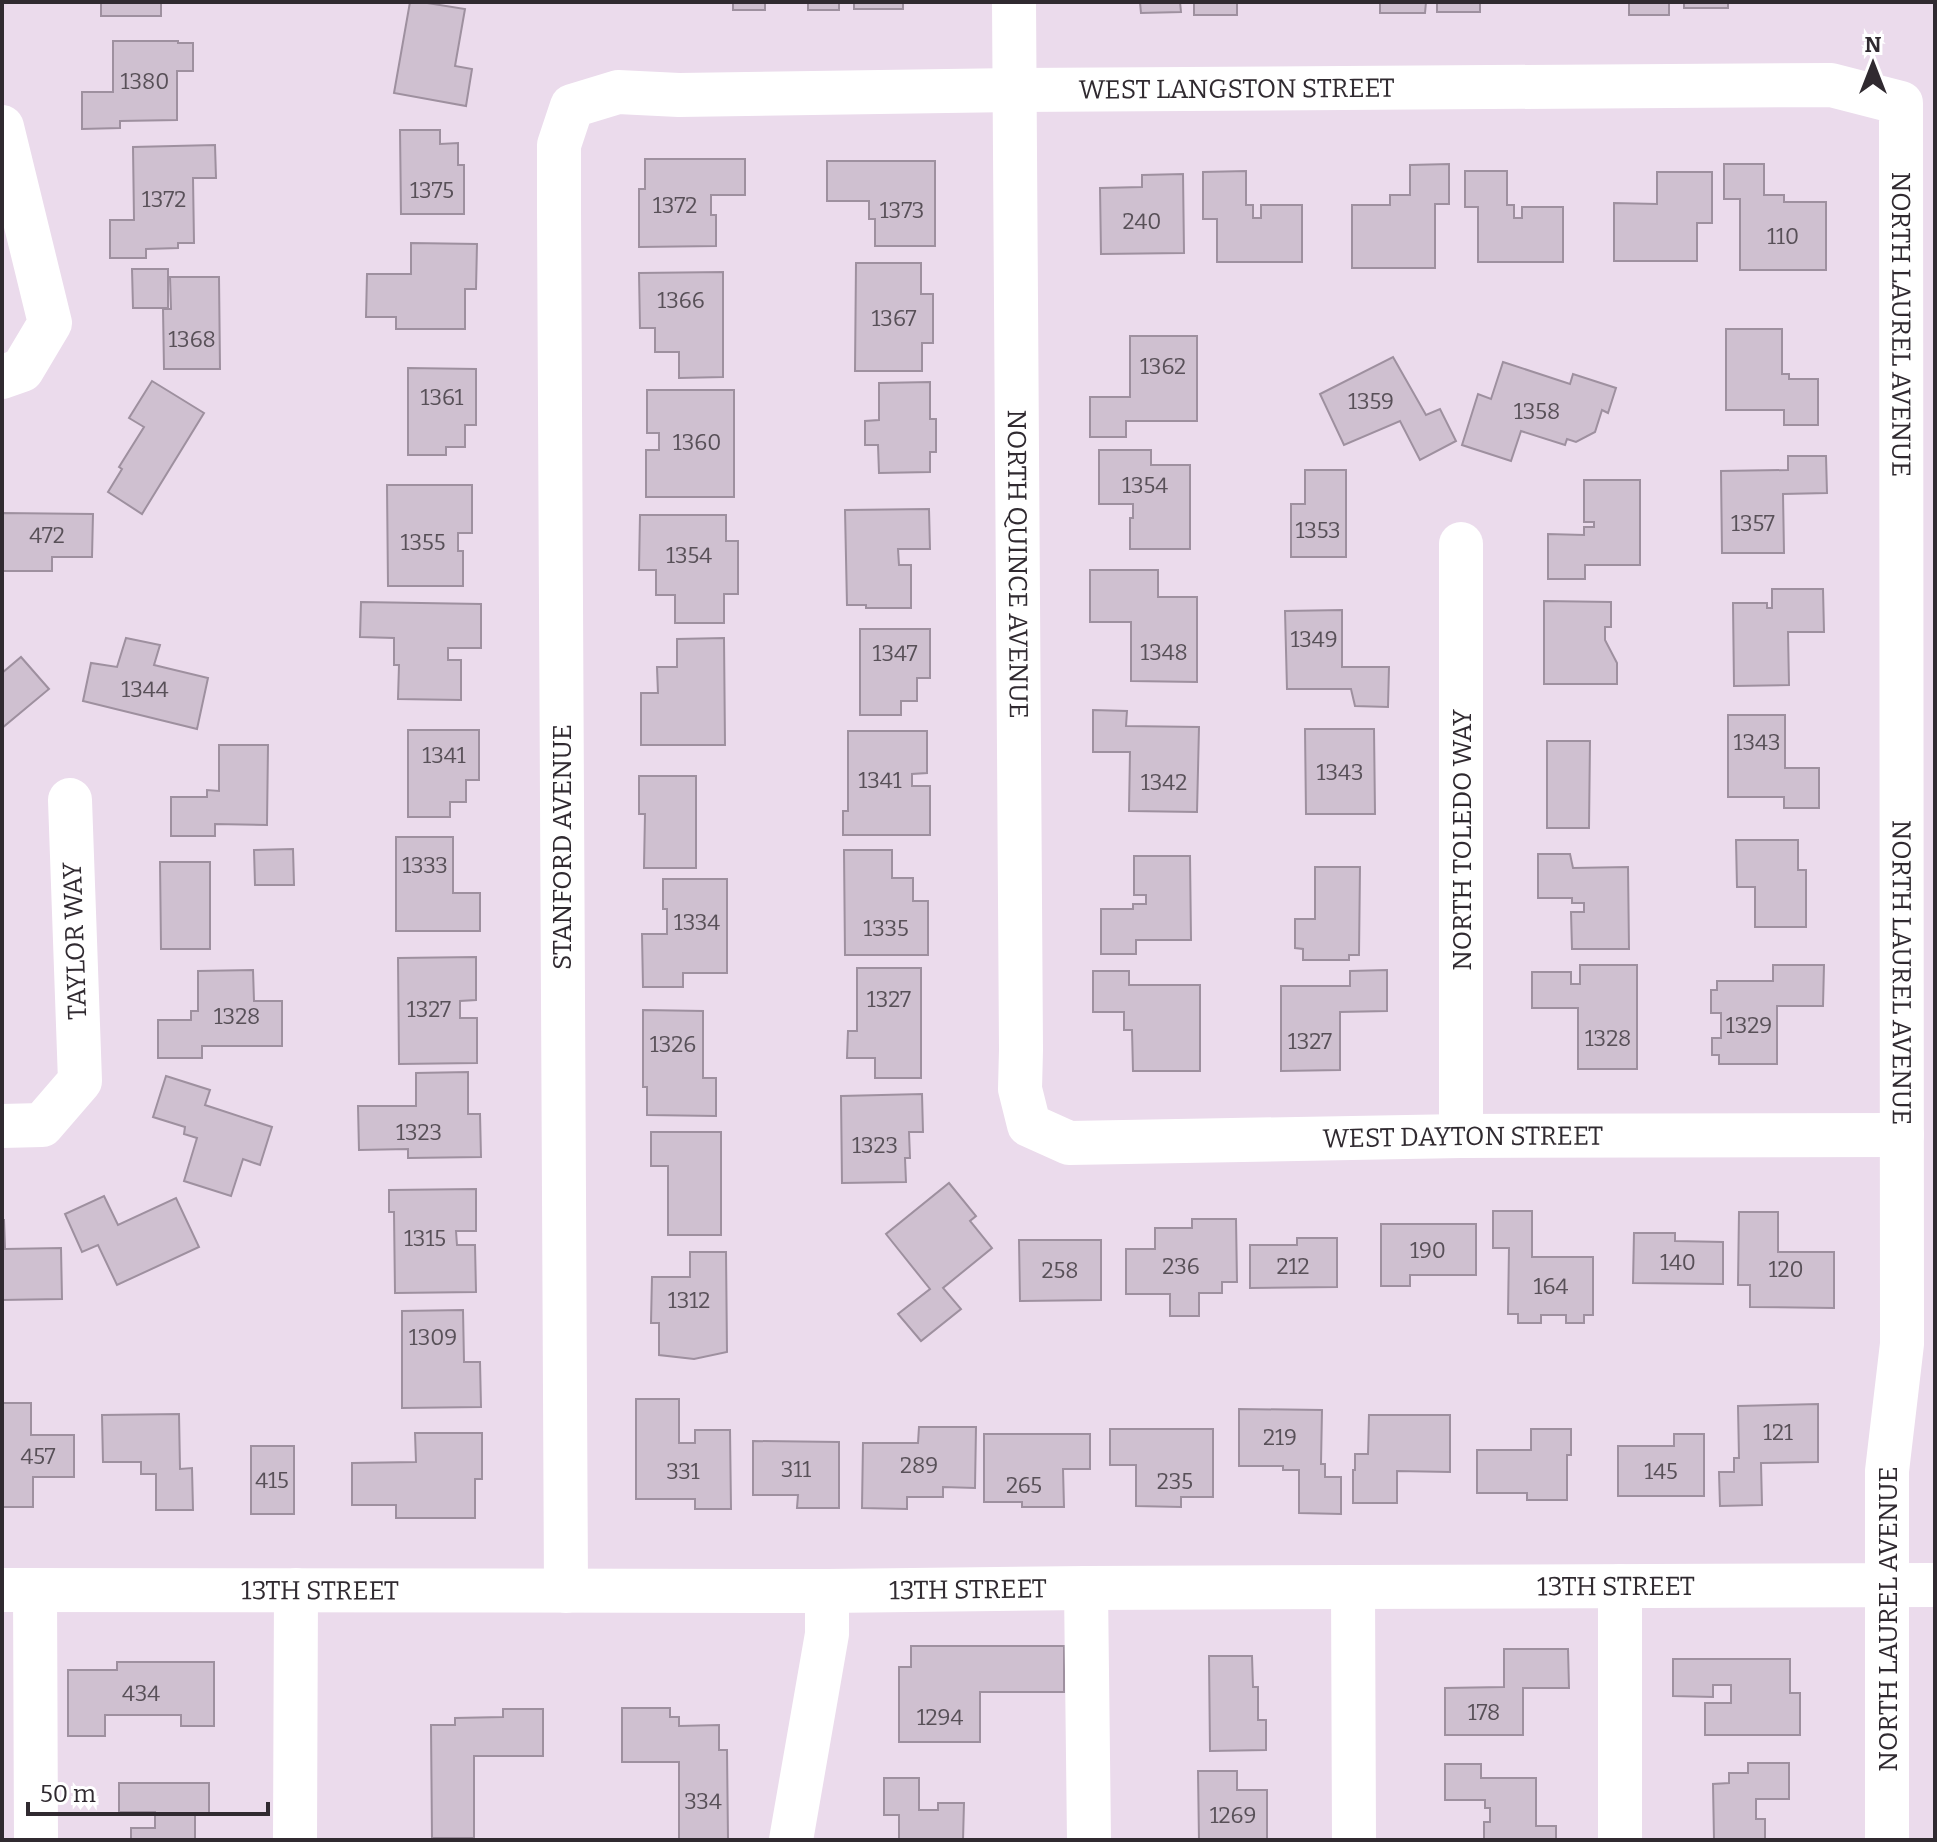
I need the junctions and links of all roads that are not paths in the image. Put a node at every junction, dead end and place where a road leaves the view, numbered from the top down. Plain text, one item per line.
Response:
1 (1014, 2) edge
2 (1014, 90) junction
3 (1901, 103) joint
4 (572, 106) joint
5 (2, 127) edge
6 (12, 373) edge
7 (1461, 544) dead end
8 (70, 800) dead end
9 (1029, 1125) joint
10 (2, 1126) edge
11 (1902, 1135) junction
12 (1461, 1136) junction
13 (1935, 1585) edge
14 (1620, 1586) junction
15 (1888, 1586) junction
16 (1353, 1587) junction
17 (1086, 1588) junction
18 (19, 1590) edge
19 (296, 1590) junction
20 (566, 1591) junction
21 (827, 1591) junction
22 (36, 1840) edge
23 (295, 1840) edge
24 (791, 1840) edge
25 (1089, 1840) edge
26 (1354, 1840) edge
27 (1620, 1840) edge
28 (1887, 1840) edge

1 - 2 street, NORTH QUINCE AVENUE
2 - 3 street, WEST LANGSTON STREET
2 - 4 street, WEST LANGSTON STREET
2 - 9 street, NORTH QUINCE AVENUE
3 - 11 street, NORTH LAUREL AVENUE
4 - 20 street, STANFORD AVENUE
5 - 6 street
7 - 12 street, NORTH TOLEDO WAY
8 - 10 street, TAYLOR WAY
9 - 12 street, WEST DAYTON STREET
11 - 12 street, WEST DAYTON STREET
11 - 15 street, NORTH LAUREL AVENUE
13 - 15 street, 13TH STREET
14 - 15 street, 13TH STREET
14 - 16 street, 13TH STREET
14 - 27 street
15 - 28 street, NORTH LAUREL AVENUE
16 - 17 street, 13TH STREET
16 - 26 street
17 - 21 street, 13TH STREET
17 - 25 street
18 - 19 street, 13TH STREET
18 - 22 street
19 - 20 street, 13TH STREET
19 - 23 street
20 - 21 street, 13TH STREET
21 - 24 street

